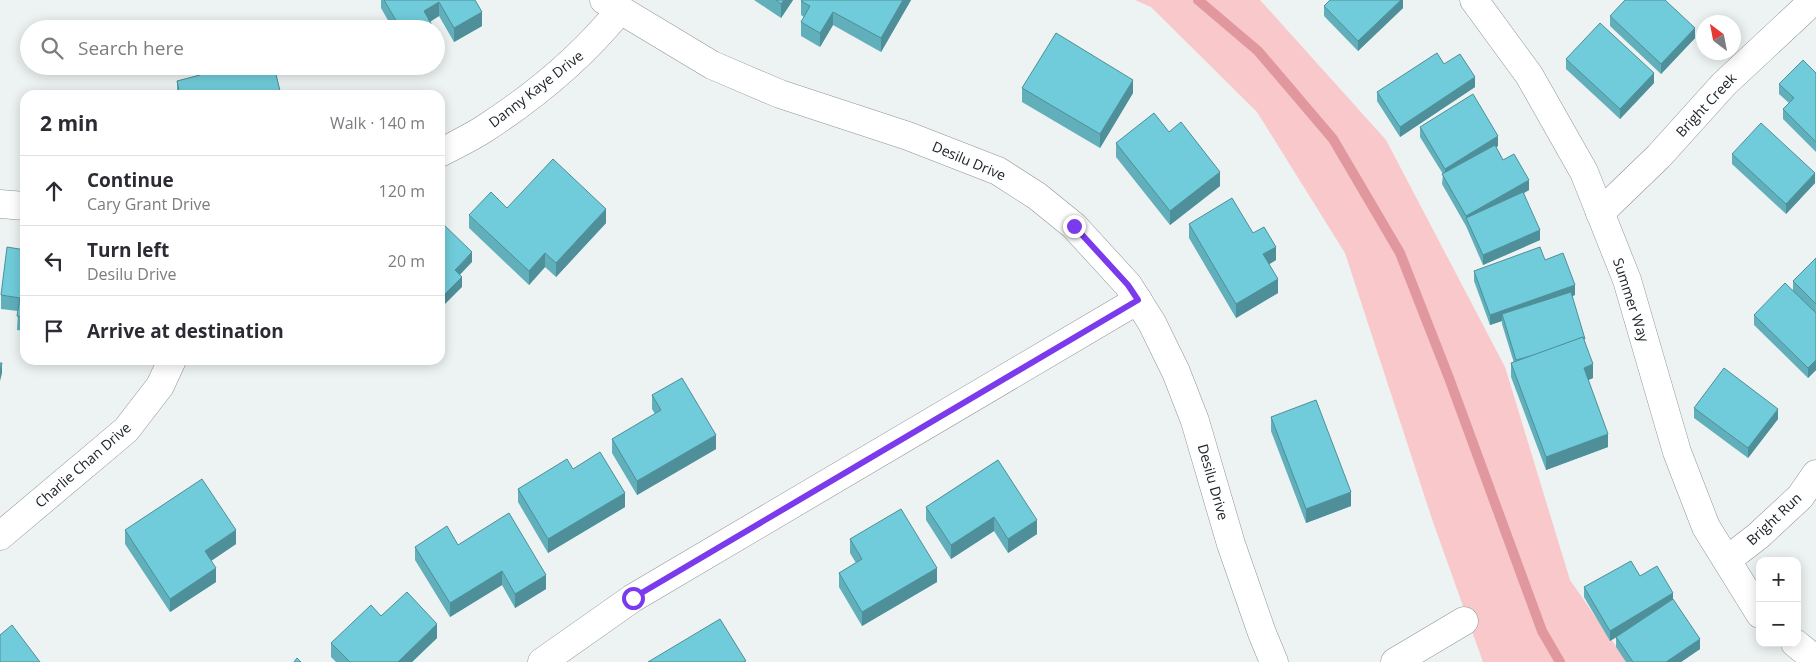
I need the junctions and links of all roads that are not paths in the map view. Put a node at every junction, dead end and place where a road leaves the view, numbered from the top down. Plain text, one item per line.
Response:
1 (1474, 0) edge
2 (1814, 0) edge
3 (612, 5) edge
4 (445, 150) edge
5 (0, 204) edge
6 (20, 206) edge
7 (1600, 213) junction
8 (1138, 300) junction
9 (170, 365) edge
10 (1816, 474) edge
11 (0, 536) edge
12 (1727, 560) junction
13 (1756, 607) edge
14 (1464, 621) dead end
15 (1800, 647) edge
16 (1816, 660) edge
17 (542, 662) edge
18 (1274, 662) edge
19 (1396, 662) edge

1 - 7 street, Summer Way
2 - 7 street, Bright Creek
3 - 4 street, Danny Kaye Drive
3 - 8 street, Desilu Drive
5 - 6 street
7 - 12 street, Summer Way
8 - 17 street
8 - 18 street, Desilu Drive
9 - 11 street, Charlie Chan Drive
10 - 12 street, Bright Run
12 - 13 street, Summer Way
14 - 19 street
15 - 16 street

